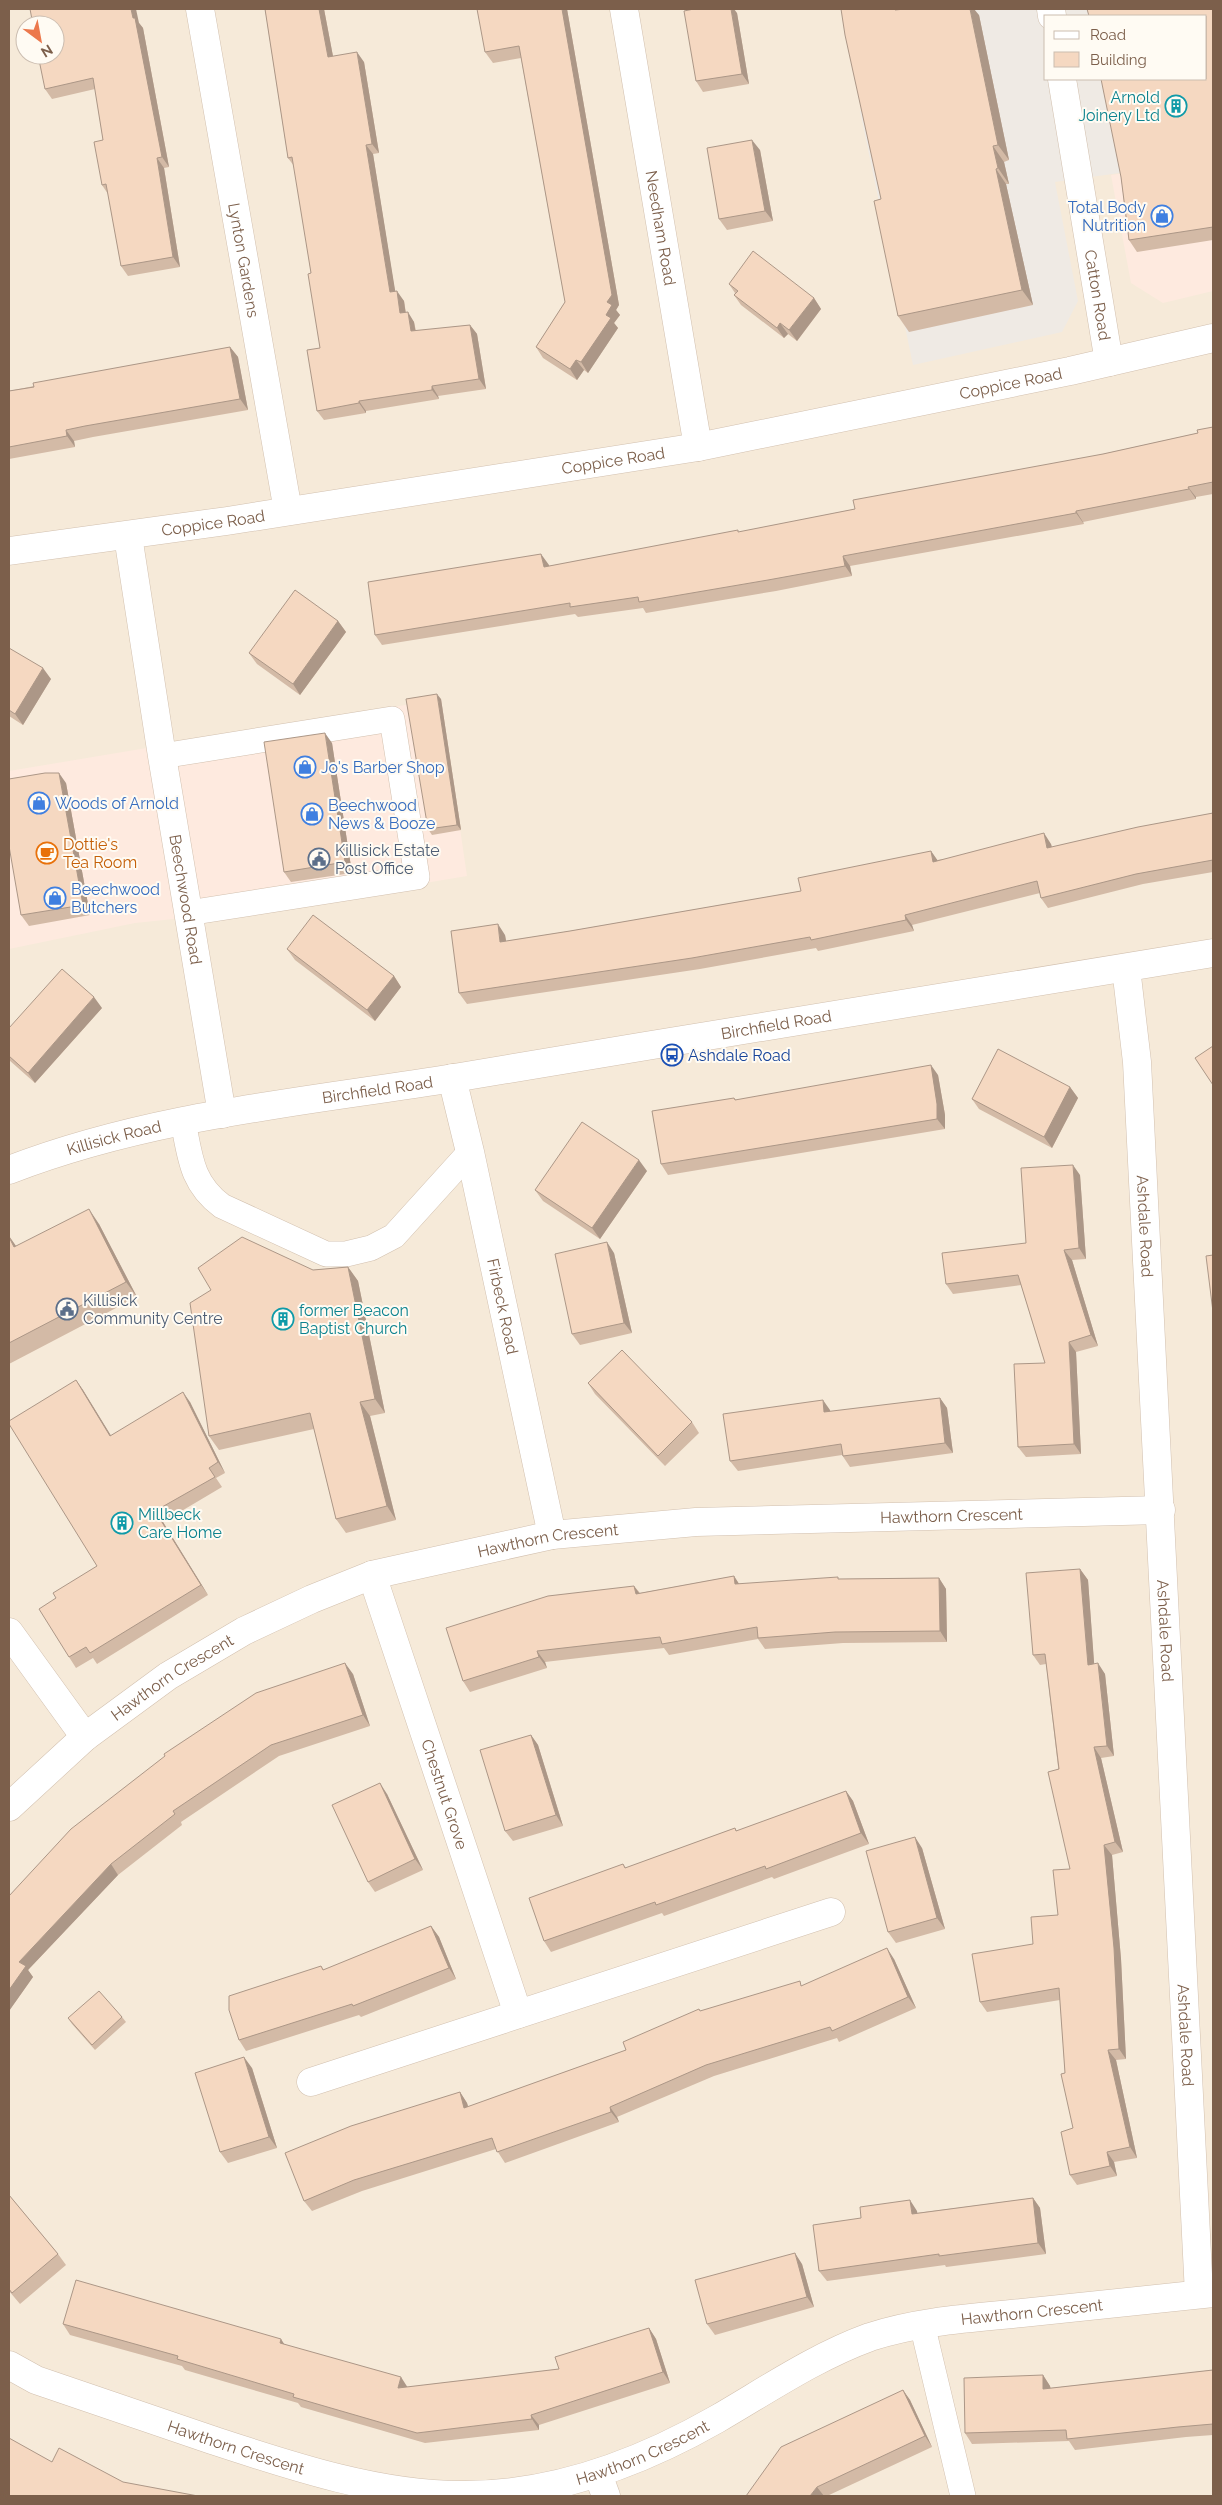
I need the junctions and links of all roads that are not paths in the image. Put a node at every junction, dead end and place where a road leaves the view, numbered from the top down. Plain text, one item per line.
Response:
1 (200, 9) edge
2 (624, 9) edge
3 (1062, 80) edge
4 (1213, 338) edge
5 (1109, 362) junction
6 (698, 447) junction
7 (288, 512) junction
8 (128, 536) junction
9 (9, 551) edge
10 (162, 756) junction
11 (188, 913) junction
12 (1213, 953) edge
13 (1126, 968) junction
14 (452, 1078) junction
15 (222, 1114) junction
16 (183, 1121) junction
17 (470, 1152) junction
18 (9, 1170) edge
19 (1161, 1510) junction
20 (552, 1535) junction
21 (372, 1575) junction
22 (9, 1632) edge
23 (84, 1737) junction
24 (9, 1807) edge
25 (831, 1912) dead end
26 (518, 2014) junction
27 (311, 2082) dead end
28 (1206, 2293) edge
29 (922, 2324) junction
30 (9, 2365) edge
31 (602, 2485) edge
32 (963, 2496) edge

1 - 7 street, Lynton Gardens
2 - 6 street, Needham Road
3 - 5 street, Catton Road
4 - 5 street, Coppice Road
5 - 6 street, Coppice Road
6 - 7 street, Coppice Road
7 - 8 street, Coppice Road
8 - 9 street, Coppice Road
8 - 10 street, Beechwood Road
10 - 11 street, Beechwood Road
10 - 11 lane
11 - 15 street, Beechwood Road
12 - 13 street, Birchfield Road
13 - 14 street, Birchfield Road
13 - 19 street, Ashdale Road
14 - 15 street, Birchfield Road
14 - 17 street, Firbeck Road
15 - 16 street, Killisick Road
16 - 17 lane
16 - 18 street, Killisick Road
17 - 20 street, Firbeck Road
19 - 20 street, Hawthorn Crescent
19 - 28 street, Ashdale Road
20 - 21 street, Hawthorn Crescent
21 - 23 street, Hawthorn Crescent
21 - 26 street, Chestnut Grove
22 - 23 street
23 - 24 street, Hawthorn Crescent
25 - 26 street
26 - 27 street
28 - 29 street, Hawthorn Crescent
29 - 31 street, Hawthorn Crescent
29 - 32 lane
30 - 31 street, Hawthorn Crescent

